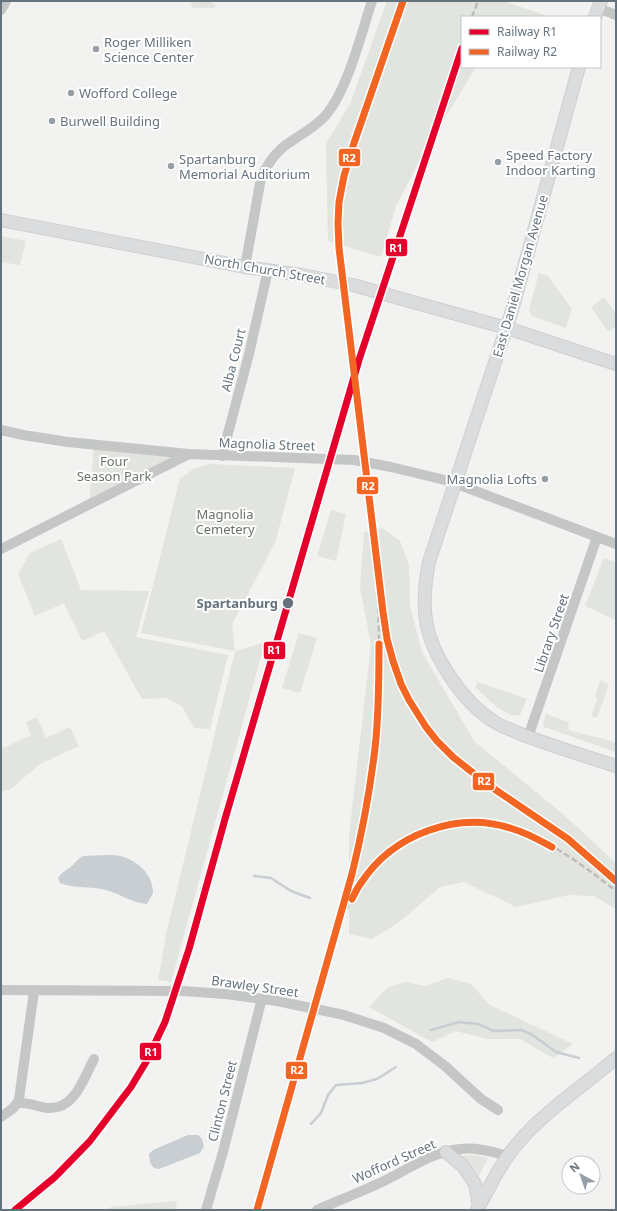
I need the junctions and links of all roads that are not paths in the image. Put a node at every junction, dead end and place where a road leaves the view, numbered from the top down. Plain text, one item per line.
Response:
1 (6, 1) edge
2 (372, 1) edge
3 (598, 9) edge
4 (1, 10) edge
5 (616, 14) edge
6 (579, 68) edge
7 (1, 220) edge
8 (245, 266) junction
9 (268, 270) junction
10 (507, 328) junction
11 (616, 364) edge
12 (1, 430) edge
13 (189, 454) junction
14 (222, 456) junction
15 (455, 483) junction
16 (597, 536) junction
17 (616, 544) edge
18 (1, 549) edge
19 (528, 737) junction
20 (616, 766) edge
21 (1, 990) edge
22 (34, 991) junction
23 (262, 998) junction
24 (616, 1058) edge
25 (94, 1059) dead end
26 (18, 1103) junction
27 (498, 1110) dead end
28 (1, 1117) edge
29 (446, 1152) junction
30 (508, 1156) junction
31 (478, 1209) edge
32 (206, 1210) edge
33 (318, 1210) edge

1 - 4 street
2 - 8 street
3 - 5 street
6 - 10 main road, East Daniel Morgan Avenue
7 - 8 main road, North Church Street
8 - 9 main road, North Church Street
9 - 10 main road, North Church Street, bridge
9 - 14 street, Alba Court
10 - 11 main road, North Church Street
10 - 15 main road, East Daniel Morgan Avenue
12 - 13 street, Magnolia Street
13 - 14 street, Magnolia Street
13 - 18 street
14 - 15 street, Magnolia Street
15 - 16 street, Magnolia Street
15 - 19 main road, East Daniel Morgan Avenue
16 - 17 street, Magnolia Street
16 - 19 street, Library Street
19 - 20 main road, East Daniel Morgan Avenue
21 - 22 street, Brawley Street
22 - 23 street, Brawley Street
22 - 26 street
23 - 27 street, Brawley Street
23 - 32 street, Clinton Street
24 - 30 main road
25 - 26 street
26 - 28 street
29 - 30 street, Wofford Street
29 - 31 main road
29 - 33 street, Wofford Street
30 - 31 main road

